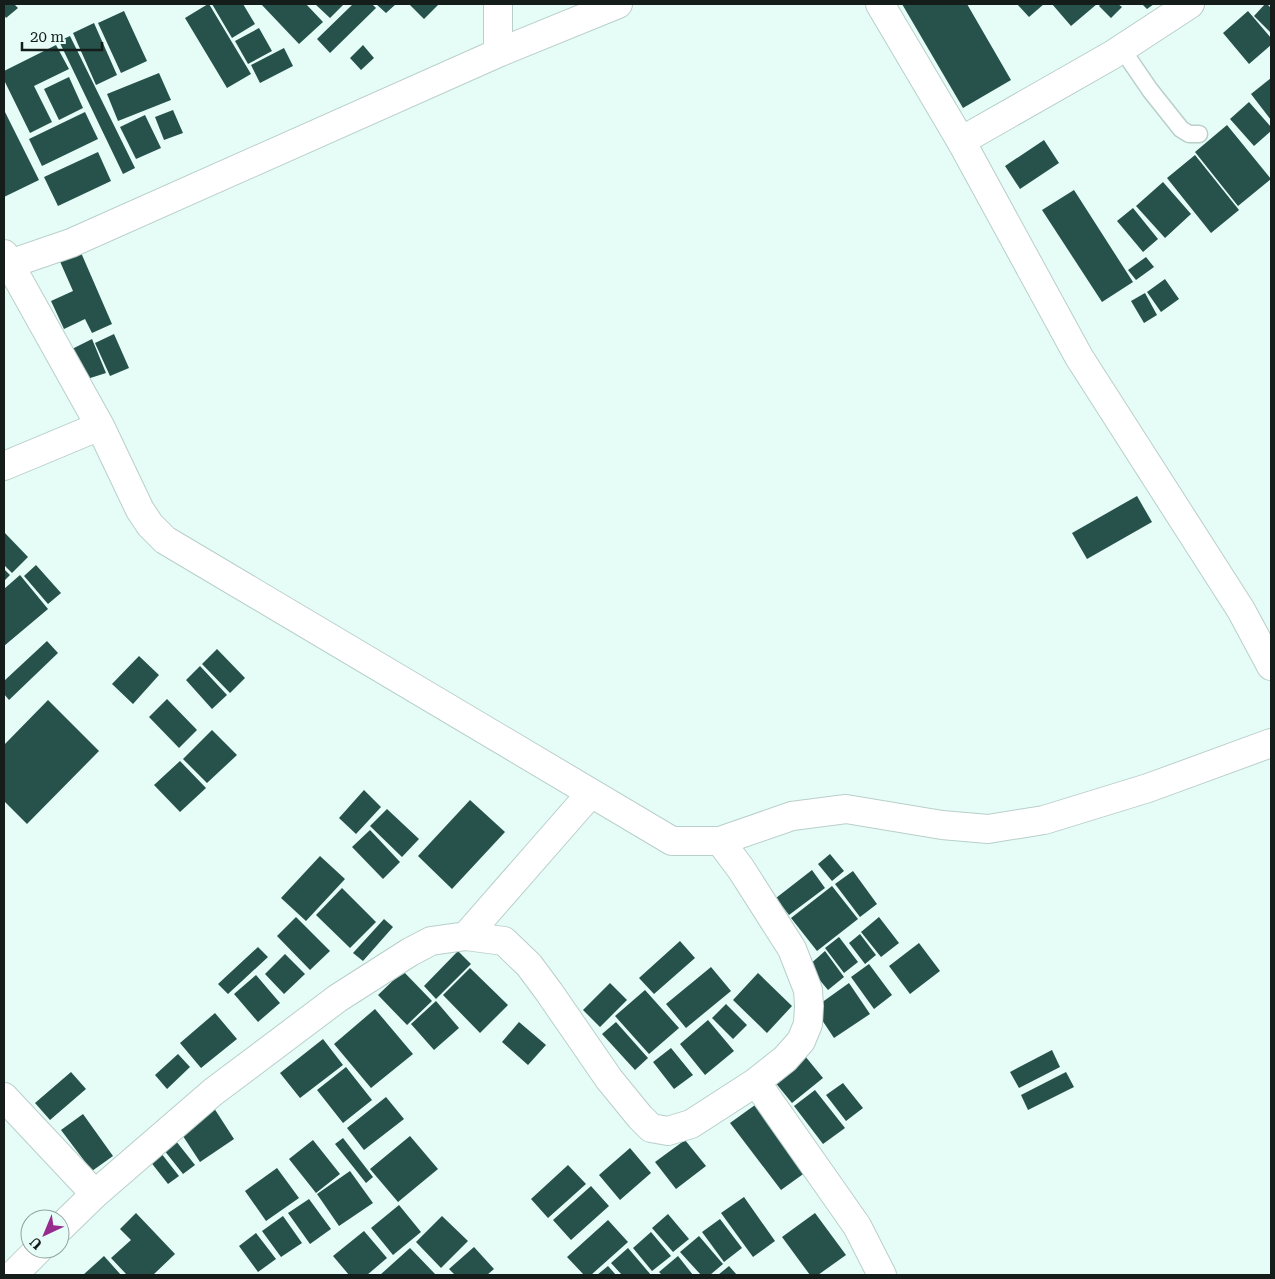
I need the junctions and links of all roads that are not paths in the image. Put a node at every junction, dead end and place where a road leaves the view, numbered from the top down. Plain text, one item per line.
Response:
1 (498, 4) edge
2 (618, 4) edge
3 (880, 4) edge
4 (1190, 4) edge
5 (1122, 48) junction
6 (498, 53) junction
7 (1199, 134) dead end
8 (961, 141) junction
9 (6, 261) edge
10 (100, 426) junction
11 (4, 466) edge
12 (1271, 666) edge
13 (1271, 743) edge
14 (591, 793) junction
15 (720, 842) junction
16 (466, 936) junction
17 (756, 1082) junction
18 (4, 1097) edge
19 (95, 1194) junction
20 (70, 1218) edge
21 (29, 1259) edge
22 (13, 1275) edge
23 (882, 1275) edge

1 - 6 street
2 - 6 street
3 - 8 street
4 - 5 street
5 - 7 lane
5 - 8 street
6 - 9 street
8 - 12 street
9 - 10 street
10 - 11 street
10 - 14 street
13 - 15 street
14 - 15 street
14 - 16 street
15 - 17 street
16 - 17 street
16 - 19 street
17 - 23 street
18 - 19 street
19 - 20 street
21 - 22 street

